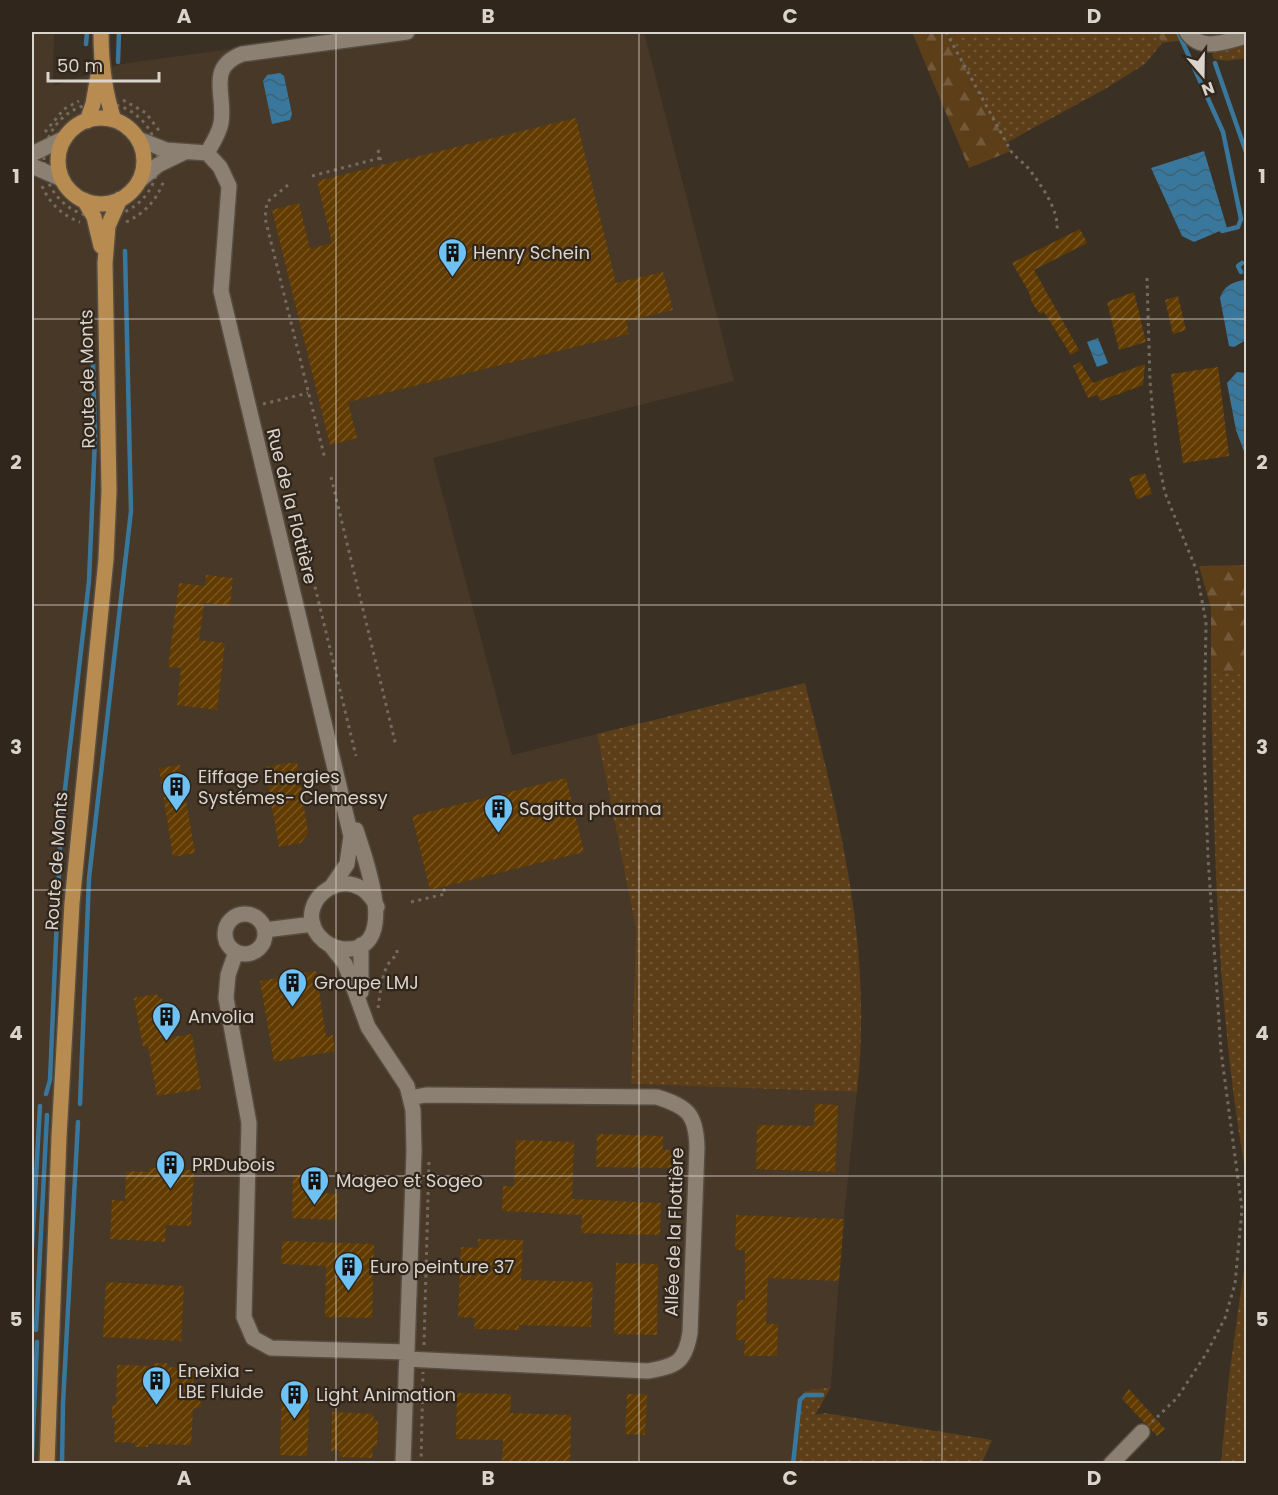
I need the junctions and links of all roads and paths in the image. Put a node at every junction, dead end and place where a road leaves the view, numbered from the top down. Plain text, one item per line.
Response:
1 (101, 32) edge
2 (407, 32) edge
3 (946, 32) edge
4 (1187, 32) edge
5 (1246, 36) edge
6 (102, 101) junction
7 (114, 120) junction
8 (87, 121) junction
9 (65, 138) junction
10 (138, 139) junction
11 (160, 143) junction
12 (39, 148) edge
13 (378, 150) dead end
14 (189, 151) junction
15 (207, 153) junction
16 (380, 159) junction
17 (382, 165) dead end
18 (163, 168) junction
19 (39, 172) edge
20 (312, 176) dead end
21 (62, 179) junction
22 (140, 180) junction
23 (288, 185) dead end
24 (120, 199) junction
25 (84, 200) junction
26 (115, 220) junction
27 (91, 221) junction
28 (1057, 229) dead end
29 (105, 263) junction
30 (1147, 278) dead end
31 (308, 393) junction
32 (248, 407) junction
33 (325, 459) dead end
34 (331, 477) dead end
35 (292, 492) dead end
36 (396, 746) dead end
37 (356, 756) dead end
38 (346, 811) junction
39 (332, 886) junction
40 (443, 886) dead end
41 (411, 902) dead end
42 (377, 907) junction
43 (313, 924) junction
44 (265, 930) junction
45 (361, 945) junction
46 (331, 946) junction
47 (236, 952) junction
48 (368, 1027) junction
49 (410, 1098) junction
50 (1244, 1209) edge
51 (407, 1355) junction
52 (1142, 1432) joint
53 (47, 1464) edge
54 (403, 1464) edge
55 (1110, 1464) edge

1 - 6 main road
2 - 15 street
3 - 28 path
4 - 5 street
6 - 7 main road
6 - 8 main road
6 - 11 path
6 - 11 path
6 - 12 path
6 - 12 path
7 - 8 main road
7 - 10 main road
8 - 9 main road
9 - 12 street
9 - 21 main road
10 - 11 street
10 - 22 main road
11 - 14 street
11 - 18 path
12 - 19 path
13 - 16 path
14 - 15 street
14 - 18 street
15 - 32 street, Rue de la Flottière
16 - 17 path
16 - 20 path
18 - 22 street
18 - 26 path
18 - 26 path
19 - 21 street
19 - 27 path
19 - 27 path
21 - 25 main road
22 - 24 main road
23 - 31 path
24 - 25 main road
24 - 26 main road, Route de Monts
25 - 27 main road, Route de Monts
26 - 27 path
26 - 29 main road, Route de Monts
27 - 29 main road, Route de Monts
29 - 53 main road, Route de Monts
30 - 50 path
31 - 32 path
31 - 33 path
32 - 38 street, Rue de la Flottière
34 - 36 path
35 - 37 path
38 - 39 street, Rue de la Flottière
38 - 42 street
39 - 42 street
39 - 43 street
40 - 41 path
42 - 45 street
43 - 44 street
43 - 46 street
44 - 47 street
44 - 47 street
45 - 46 street
45 - 48 street
46 - 48 street
47 - 51 street, Allée de la Flottière
48 - 49 street
49 - 51 street
49 - 51 street, Allée de la Flottière
50 - 52 path
51 - 54 street
52 - 55 street

